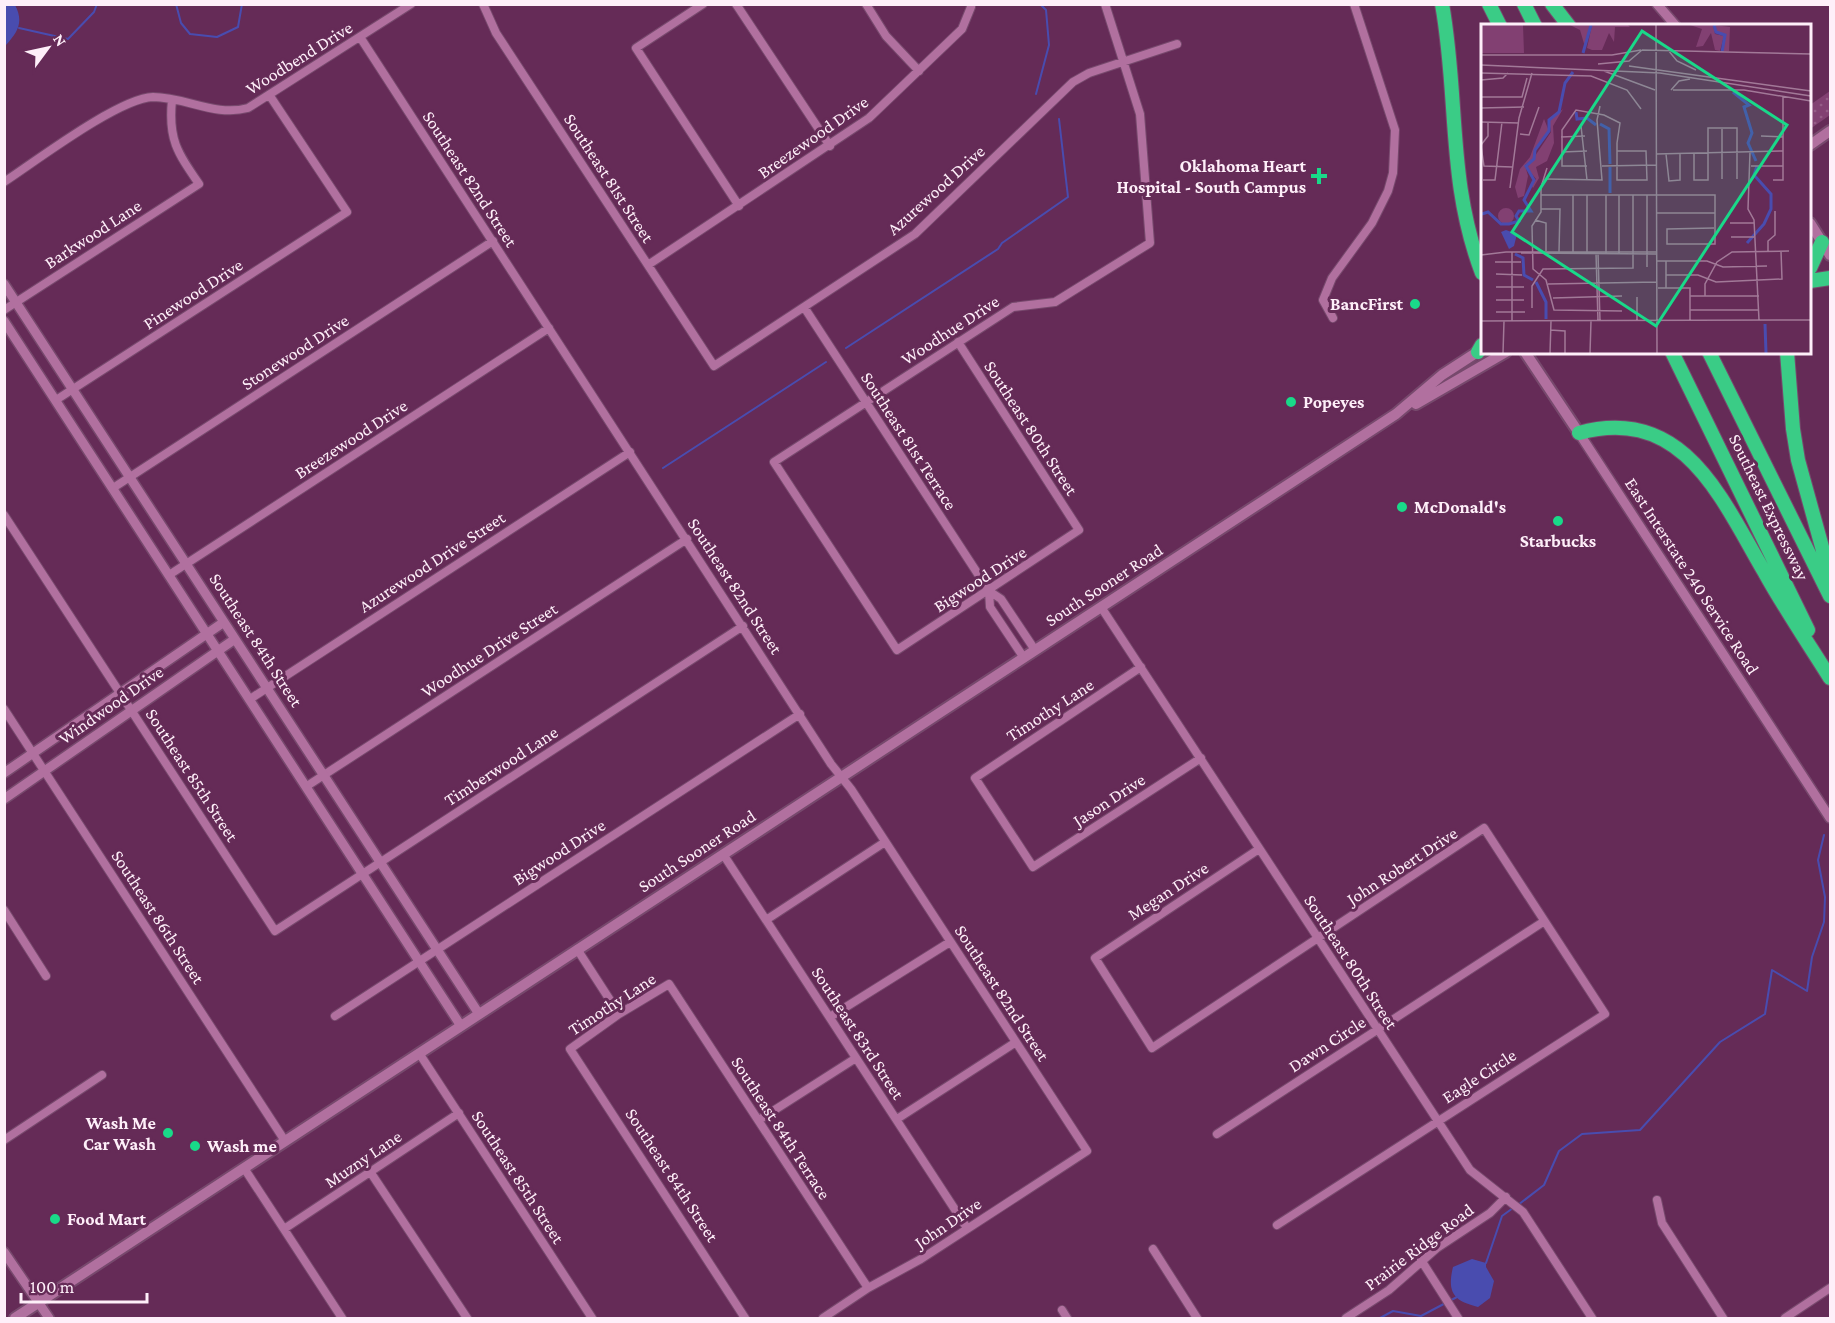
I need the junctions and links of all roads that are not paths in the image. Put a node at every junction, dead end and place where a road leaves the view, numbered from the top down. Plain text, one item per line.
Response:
1 (411, 4) edge
2 (483, 4) edge
3 (703, 4) edge
4 (736, 4) edge
5 (866, 4) edge
6 (1105, 4) edge
7 (1354, 4) edge
8 (1442, 4) edge
9 (1489, 4) edge
10 (1524, 4) edge
11 (1552, 4) edge
12 (1657, 4) edge
13 (971, 7) dead end
14 (1499, 24) edge
15 (1534, 24) edge
16 (1567, 24) edge
17 (1674, 24) edge
18 (360, 37) junction
19 (1177, 44) dead end
20 (1124, 62) junction
21 (919, 71) junction
22 (270, 96) junction
23 (172, 100) junction
24 (1830, 131) edge
25 (1811, 144) edge
26 (830, 146) junction
27 (4, 182) edge
28 (739, 206) junction
29 (1811, 226) edge
30 (493, 241) junction
31 (1822, 242) junction
32 (1830, 255) edge
33 (1811, 264) edge
34 (648, 265) junction
35 (1481, 270) edge
36 (1830, 279) edge
37 (1811, 281) edge
38 (4, 284) edge
39 (17, 302) junction
40 (804, 307) junction
41 (4, 310) edge
42 (1333, 318) dead end
43 (4, 321) edge
44 (549, 328) junction
45 (958, 342) junction
46 (1481, 349) edge
47 (1503, 354) edge
48 (1526, 354) edge
49 (1673, 354) edge
50 (1710, 354) edge
51 (1787, 354) edge
52 (714, 366) joint
53 (73, 389) junction
54 (56, 400) junction
55 (866, 402) junction
56 (1399, 412) junction
57 (1579, 433) junction
58 (630, 452) junction
59 (130, 477) junction
60 (113, 488) junction
61 (4, 515) edge
62 (1079, 531) joint
63 (687, 539) junction
64 (187, 564) junction
65 (169, 575) junction
66 (1830, 576) edge
67 (989, 591) junction
68 (1830, 596) edge
69 (1101, 607) junction
70 (224, 622) junction
71 (743, 626) junction
72 (207, 633) junction
73 (236, 639) junction
74 (897, 650) joint
75 (1035, 650) junction
76 (218, 651) junction
77 (1024, 658) junction
78 (1142, 668) junction
79 (1830, 678) edge
80 (267, 687) junction
81 (120, 693) junction
82 (250, 699) junction
83 (4, 709) edge
84 (132, 711) junction
85 (800, 714) junction
86 (33, 753) junction
87 (1201, 758) junction
88 (45, 771) junction
89 (4, 773) edge
90 (324, 774) junction
91 (841, 777) junction
92 (307, 786) junction
93 (4, 799) edge
94 (1830, 818) edge
95 (885, 842) junction
96 (1259, 849) junction
97 (723, 854) junction
98 (380, 862) junction
99 (1033, 867) joint
100 (362, 874) junction
101 (4, 910) edge
102 (766, 920) junction
103 (1543, 922) junction
104 (275, 931) joint
105 (1317, 939) junction
106 (950, 942) junction
107 (436, 950) junction
108 (577, 950) junction
109 (419, 962) junction
110 (46, 976) dead end
111 (669, 984) joint
112 (479, 1014) junction
113 (619, 1014) junction
114 (335, 1016) dead end
115 (830, 1017) junction
116 (461, 1026) junction
117 (1377, 1030) junction
118 (1016, 1042) junction
119 (1152, 1048) joint
120 (570, 1049) joint
121 (419, 1053) junction
122 (856, 1058) junction
123 (102, 1075) dead end
124 (459, 1113) junction
125 (897, 1119) junction
126 (759, 1120) junction
127 (1438, 1121) junction
128 (1217, 1134) dead end
129 (4, 1140) edge
130 (285, 1141) junction
131 (1087, 1151) joint
132 (243, 1168) junction
133 (371, 1173) junction
134 (1509, 1199) junction
135 (1658, 1200) dead end
136 (1277, 1225) dead end
137 (967, 1228) junction
138 (284, 1229) junction
139 (1152, 1249) dead end
140 (4, 1252) edge
141 (1421, 1260) junction
142 (868, 1288) junction
143 (1830, 1288) edge
144 (38, 1303) junction
145 (1062, 1310) dead end
146 (15, 1318) edge
147 (49, 1318) edge
148 (342, 1318) edge
149 (467, 1318) edge
150 (592, 1318) edge
151 (745, 1318) edge
152 (823, 1318) edge
153 (1068, 1318) edge
154 (1197, 1318) edge
155 (1346, 1318) edge
156 (1458, 1318) edge
157 (1592, 1318) edge
158 (1724, 1318) edge
159 (1785, 1318) edge

1 - 18 street, Woodbend Drive
2 - 34 street, Southeast 81st Street
3 - 28 street
4 - 26 street
5 - 21 street
6 - 20 street
7 - 42 street
8 - 35 highway
9 - 14 highway
10 - 15 highway
11 - 16 highway
12 - 17 street
13 - 21 street, Breezewood Drive
18 - 22 street, Woodbend Drive
18 - 30 street, Southeast 82nd Street
19 - 20 street, Azurewood Drive
20 - 40 street, Azurewood Drive
20 - 45 street, Woodhue Drive
21 - 26 street, Breezewood Drive
22 - 23 street, Woodbend Drive
22 - 53 street, Pinewood Drive
23 - 27 street, Woodbend Drive
23 - 39 street, Barkwood Lane
24 - 25 main road
26 - 28 street, Breezewood Drive
28 - 34 street, Breezewood Drive
29 - 31 main road
30 - 44 street, Southeast 82nd Street
30 - 59 street, Stonewood Drive
31 - 32 main road
31 - 33 highway
34 - 52 street, Southeast 81st Street
36 - 37 highway
38 - 39 street, Southeast 84th Street
39 - 41 street, Barkwood Lane
39 - 53 street, Southeast 84th Street
40 - 52 street, Azurewood Drive
40 - 55 street, Southeast 81st Terrace
43 - 54 street, Southeast 84th Street
44 - 58 street, Southeast 82nd Street
44 - 64 street, Breezewood Drive
45 - 55 street, Woodhue Drive
45 - 62 street, Southeast 80th Street
46 - 56 main road, South Sooner Road
47 - 56 main road, South Sooner Road
48 - 57 main road, East Interstate 240 Service Road
49 - 79 highway, Southeast Expressway
50 - 68 highway, Southeast Expressway
51 - 66 highway
53 - 54 street, Pinewood Drive
53 - 59 street, Southeast 84th Street
54 - 60 street, Southeast 84th Street
55 - 67 street, Southeast 81st Terrace
55 - 74 street, Woodhue Drive
56 - 69 main road, South Sooner Road
57 - 79 highway
57 - 94 street, East Interstate 240 Service Road
58 - 63 street, Southeast 82nd Street
58 - 80 street, Azurewood Drive Street
59 - 60 street, Stonewood Drive
59 - 64 street, Southeast 84th Street
60 - 65 street, Southeast 84th Street
61 - 81 street, Southeast 85th Street
62 - 67 street, Bigwood Drive
63 - 71 street, Southeast 82nd Street
63 - 90 street, Woodhue Drive Street
64 - 65 street, Breezewood Drive
64 - 70 street, Southeast 84th Street
65 - 72 street, Southeast 84th Street
67 - 74 street, Bigwood Drive
67 - 75 street, Southeast 81st Terrace
67 - 77 street, Southeast 81st Terrace
69 - 75 main road, South Sooner Road
69 - 78 street, Southeast 80th Street
70 - 72 street, Windwood Drive
70 - 73 street, Southeast 84th Street
71 - 85 street, Southeast 82nd Street
71 - 98 street, Timberwood Lane
72 - 76 street, Southeast 84th Street
72 - 81 street, Windwood Drive
73 - 76 street, Windwood Drive
73 - 80 street, Southeast 84th Street
75 - 77 main road, South Sooner Road
76 - 82 street, Southeast 84th Street
76 - 84 street, Windwood Drive
77 - 91 main road, South Sooner Road
78 - 87 street, Southeast 80th Street
78 - 99 street, Timothy Lane
80 - 82 street, Azurewood Drive Street
80 - 90 street, Southeast 84th Street
81 - 84 street, Southeast 85th Street
81 - 86 street, Windwood Drive
82 - 92 street, Southeast 84th Street
83 - 86 street, Southeast 86th Street
84 - 88 street, Windwood Drive
84 - 104 street, Southeast 85th Street
85 - 91 street, Southeast 82nd Street
85 - 107 street, Bigwood Drive
86 - 88 street, Southeast 86th Street
86 - 89 street, Windwood Drive
87 - 96 street, Southeast 80th Street
87 - 99 street, Jason Drive
88 - 93 street, Windwood Drive
88 - 130 street, Southeast 86th Street
90 - 92 street, Woodhue Drive Street
90 - 98 street, Southeast 84th Street
91 - 95 street, Southeast 82nd Street
91 - 97 main road, South Sooner Road
92 - 100 street, Southeast 84th Street
95 - 102 street
95 - 106 street, Southeast 82nd Street
96 - 105 street, Southeast 80th Street
96 - 119 street, Megan Drive
97 - 102 street, Southeast 83rd Street
97 - 108 main road, South Sooner Road
98 - 100 street, Timberwood Lane
98 - 107 street, Southeast 84th Street
100 - 104 street, Timberwood Lane
100 - 109 street, Southeast 84th Street
101 - 110 street
102 - 115 street, Southeast 83rd Street
103 - 105 street, John Robert Drive
103 - 117 street, Dawn Circle
103 - 127 street, Eagle Circle
105 - 117 street, Southeast 80th Street
105 - 119 street, John Robert Drive
106 - 115 street
106 - 118 street, Southeast 82nd Street
107 - 109 street, Bigwood Drive
107 - 112 street, Southeast 84th Street
108 - 112 main road, South Sooner Road
108 - 113 street
109 - 114 street, Bigwood Drive
109 - 116 street, Southeast 84th Street
111 - 113 street, Timothy Lane
111 - 126 street, Southeast 84th Terrace
112 - 116 main road, South Sooner Road
113 - 120 street, Timothy Lane
115 - 122 street, Southeast 83rd Street
116 - 121 main road, South Sooner Road
117 - 127 street, Southeast 80th Street
117 - 128 street, Dawn Circle
118 - 125 street
118 - 131 street, Southeast 82nd Street
120 - 151 street, Southeast 84th Street
121 - 124 street, Southeast 85th Street
121 - 130 main road, South Sooner Road
122 - 125 street, Southeast 83rd Street
122 - 126 street
123 - 129 street
124 - 133 street, Muzny Lane
124 - 150 street, Southeast 85th Street
125 - 137 street, Southeast 83rd Street
126 - 142 street, Southeast 84th Terrace
127 - 134 street, Southeast 80th Street
127 - 136 street, Eagle Circle
130 - 132 main road, South Sooner Road
131 - 137 street, John Drive
132 - 138 street
132 - 144 main road, South Sooner Road
133 - 138 street, Muzny Lane
133 - 149 street
134 - 141 street, Prairie Ridge Road
134 - 157 street, Southeast 80th Street
135 - 158 street
137 - 142 street, John Drive
138 - 148 street
139 - 154 street
140 - 144 street
141 - 155 street, Prairie Ridge Road
141 - 156 street
142 - 152 street, John Drive
143 - 159 street
144 - 146 main road, South Sooner Road
144 - 147 street
145 - 153 street

